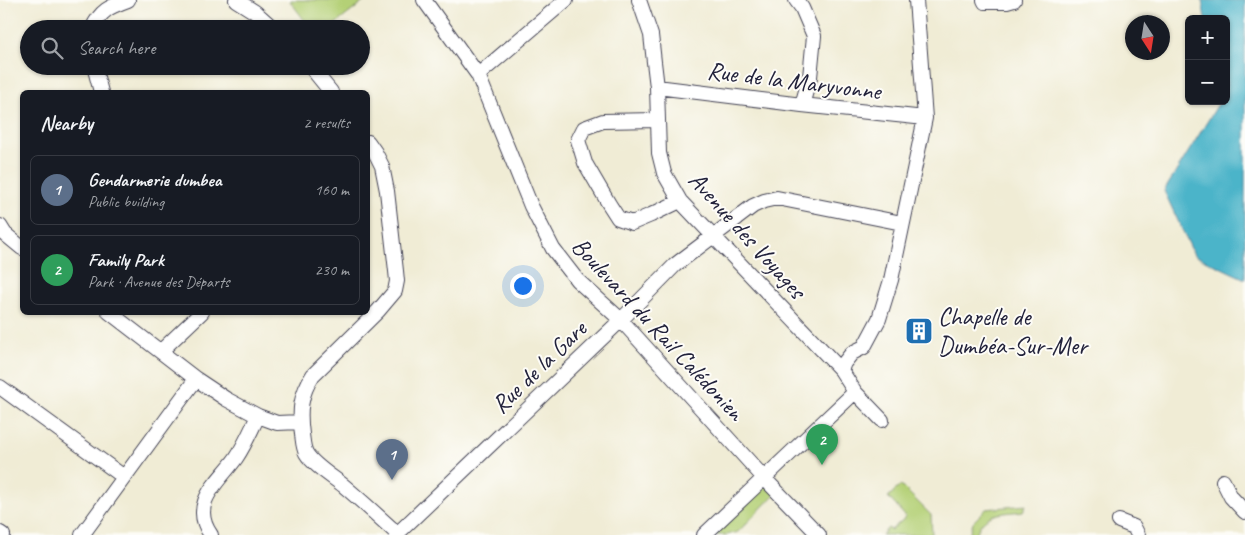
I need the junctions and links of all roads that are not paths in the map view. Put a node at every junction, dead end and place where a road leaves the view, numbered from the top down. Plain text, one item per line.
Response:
1 (128, 0) edge
2 (236, 0) edge
3 (424, 0) edge
4 (566, 0) edge
5 (639, 0) edge
6 (796, 0) edge
7 (916, 0) edge
8 (984, 0) edge
9 (1014, 0) edge
10 (96, 20) edge
11 (264, 20) edge
12 (96, 75) edge
13 (317, 75) edge
14 (478, 75) junction
15 (658, 87) junction
16 (100, 90) edge
17 (329, 90) edge
18 (802, 105) junction
19 (924, 118) junction
20 (658, 120) junction
21 (370, 152) edge
22 (680, 201) junction
23 (902, 223) junction
24 (0, 226) edge
25 (714, 236) junction
26 (20, 246) edge
27 (113, 315) edge
28 (199, 315) edge
29 (621, 320) junction
30 (160, 351) junction
31 (841, 370) junction
32 (196, 378) junction
33 (0, 387) edge
34 (855, 392) junction
35 (258, 416) junction
36 (882, 420) dead end
37 (300, 422) junction
38 (124, 477) junction
39 (764, 478) junction
40 (1223, 481) dead end
41 (1245, 512) edge
42 (1119, 521) dead end
43 (82, 535) edge
44 (210, 535) edge
45 (397, 535) edge
46 (704, 535) edge
47 (819, 535) edge
48 (1138, 535) edge

1 - 10 street
2 - 11 street
3 - 14 street, Boulevard du Rail Calédonien
4 - 14 street
5 - 15 street, Avenue des Voyages
6 - 18 street
7 - 19 street
8 - 9 street
12 - 16 street
13 - 17 street
14 - 29 street, Boulevard du Rail Calédonien
15 - 18 street, Rue de la Maryvonne
15 - 20 street, Avenue des Voyages
18 - 19 street, Rue de la Maryvonne
19 - 23 street
20 - 22 street, Avenue des Voyages
20 - 22 street
21 - 37 street
22 - 25 street, Avenue des Voyages
23 - 25 street, Rue de la Gare
23 - 31 street
24 - 26 street
25 - 29 street, Rue de la Gare
25 - 31 street, Avenue des Voyages
27 - 30 street
28 - 30 street
29 - 39 street, Boulevard du Rail Calédonien
29 - 45 street, Rue de la Gare
30 - 32 street
31 - 34 street, Avenue des Voyages
32 - 35 street
32 - 38 street
33 - 38 street
34 - 36 street, Avenue des Voyages
34 - 39 street
35 - 37 street
35 - 44 street
37 - 45 street
38 - 43 street
39 - 46 street
39 - 47 street, Boulevard du Rail Calédonien
40 - 41 street
42 - 48 street

